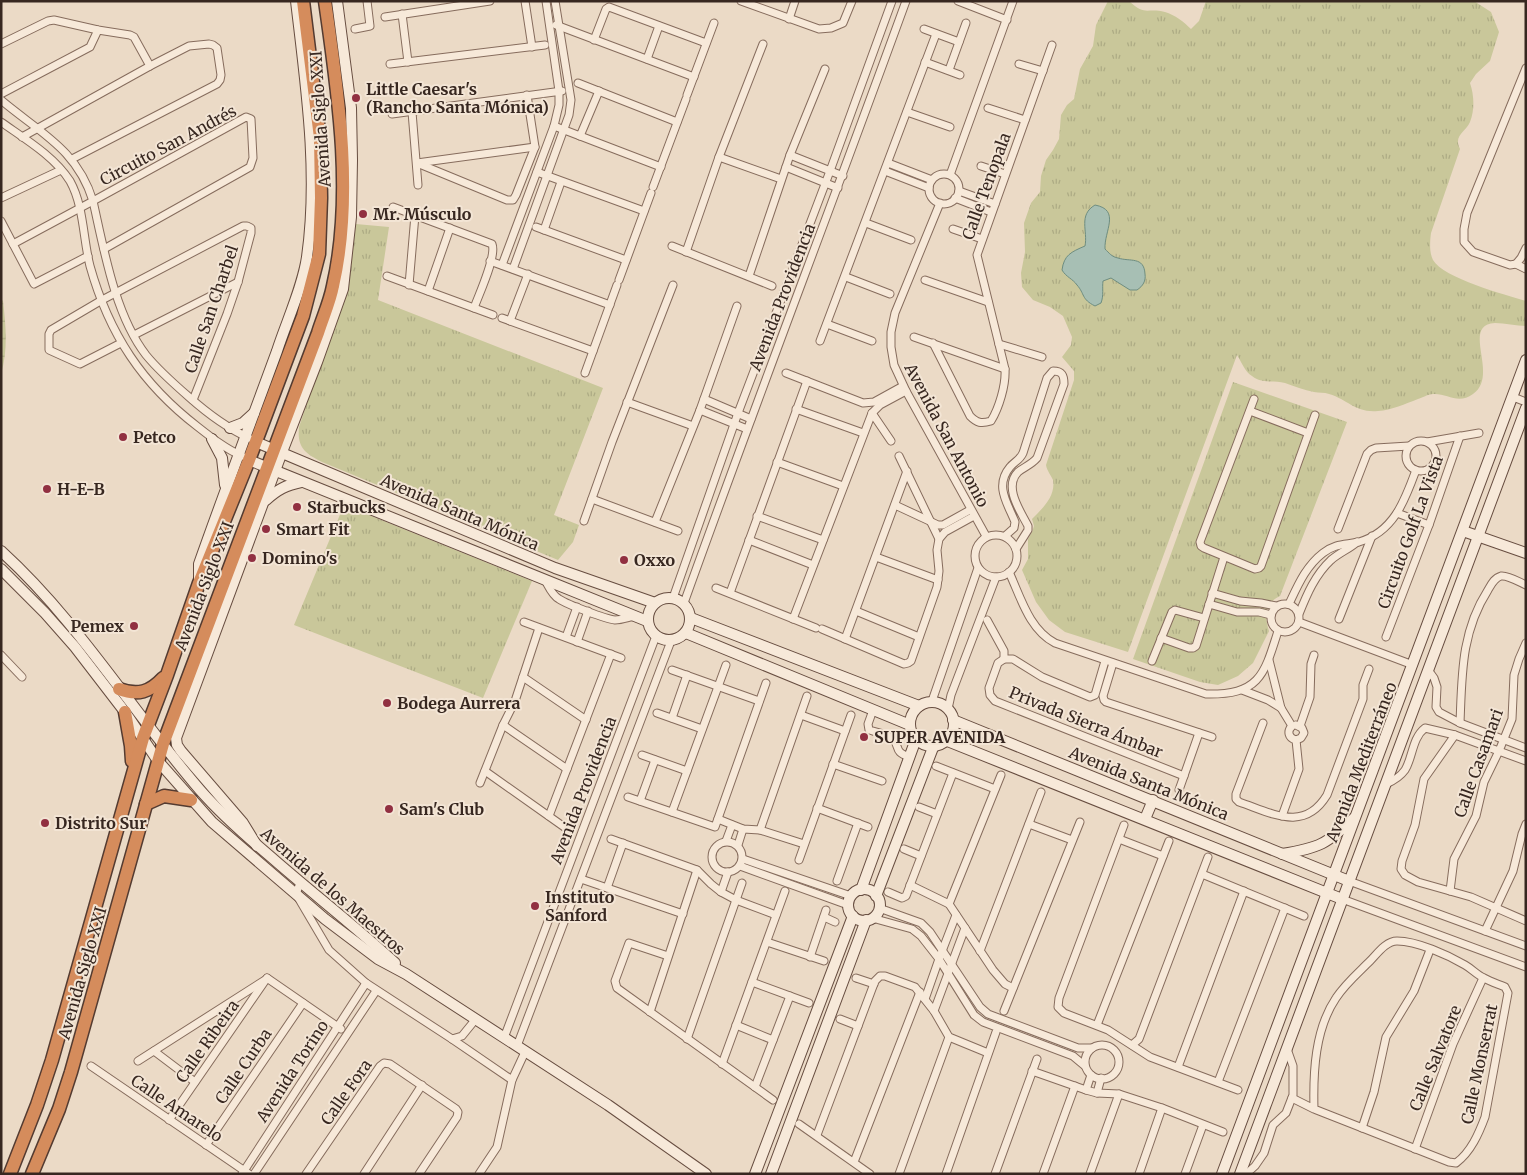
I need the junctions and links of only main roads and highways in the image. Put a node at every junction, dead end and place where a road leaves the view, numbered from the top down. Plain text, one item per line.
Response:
1 (304, 1) edge
2 (325, 1) edge
3 (264, 502) road end
4 (248, 515) junction
5 (167, 674) junction
6 (120, 689) road end
7 (125, 712) road end
8 (131, 778) junction
9 (192, 800) road end
10 (146, 804) junction
11 (10, 1174) edge
12 (32, 1174) edge

1 - 5 highway, Avenida Siglo XXI
2 - 4 highway, Avenida Siglo XXI
3 - 4 highway
4 - 10 highway, Avenida Siglo XXI
5 - 6 highway
5 - 8 highway, Avenida Siglo XXI
7 - 8 highway
8 - 11 highway, Avenida Siglo XXI
9 - 10 highway
10 - 12 highway, Avenida Siglo XXI

